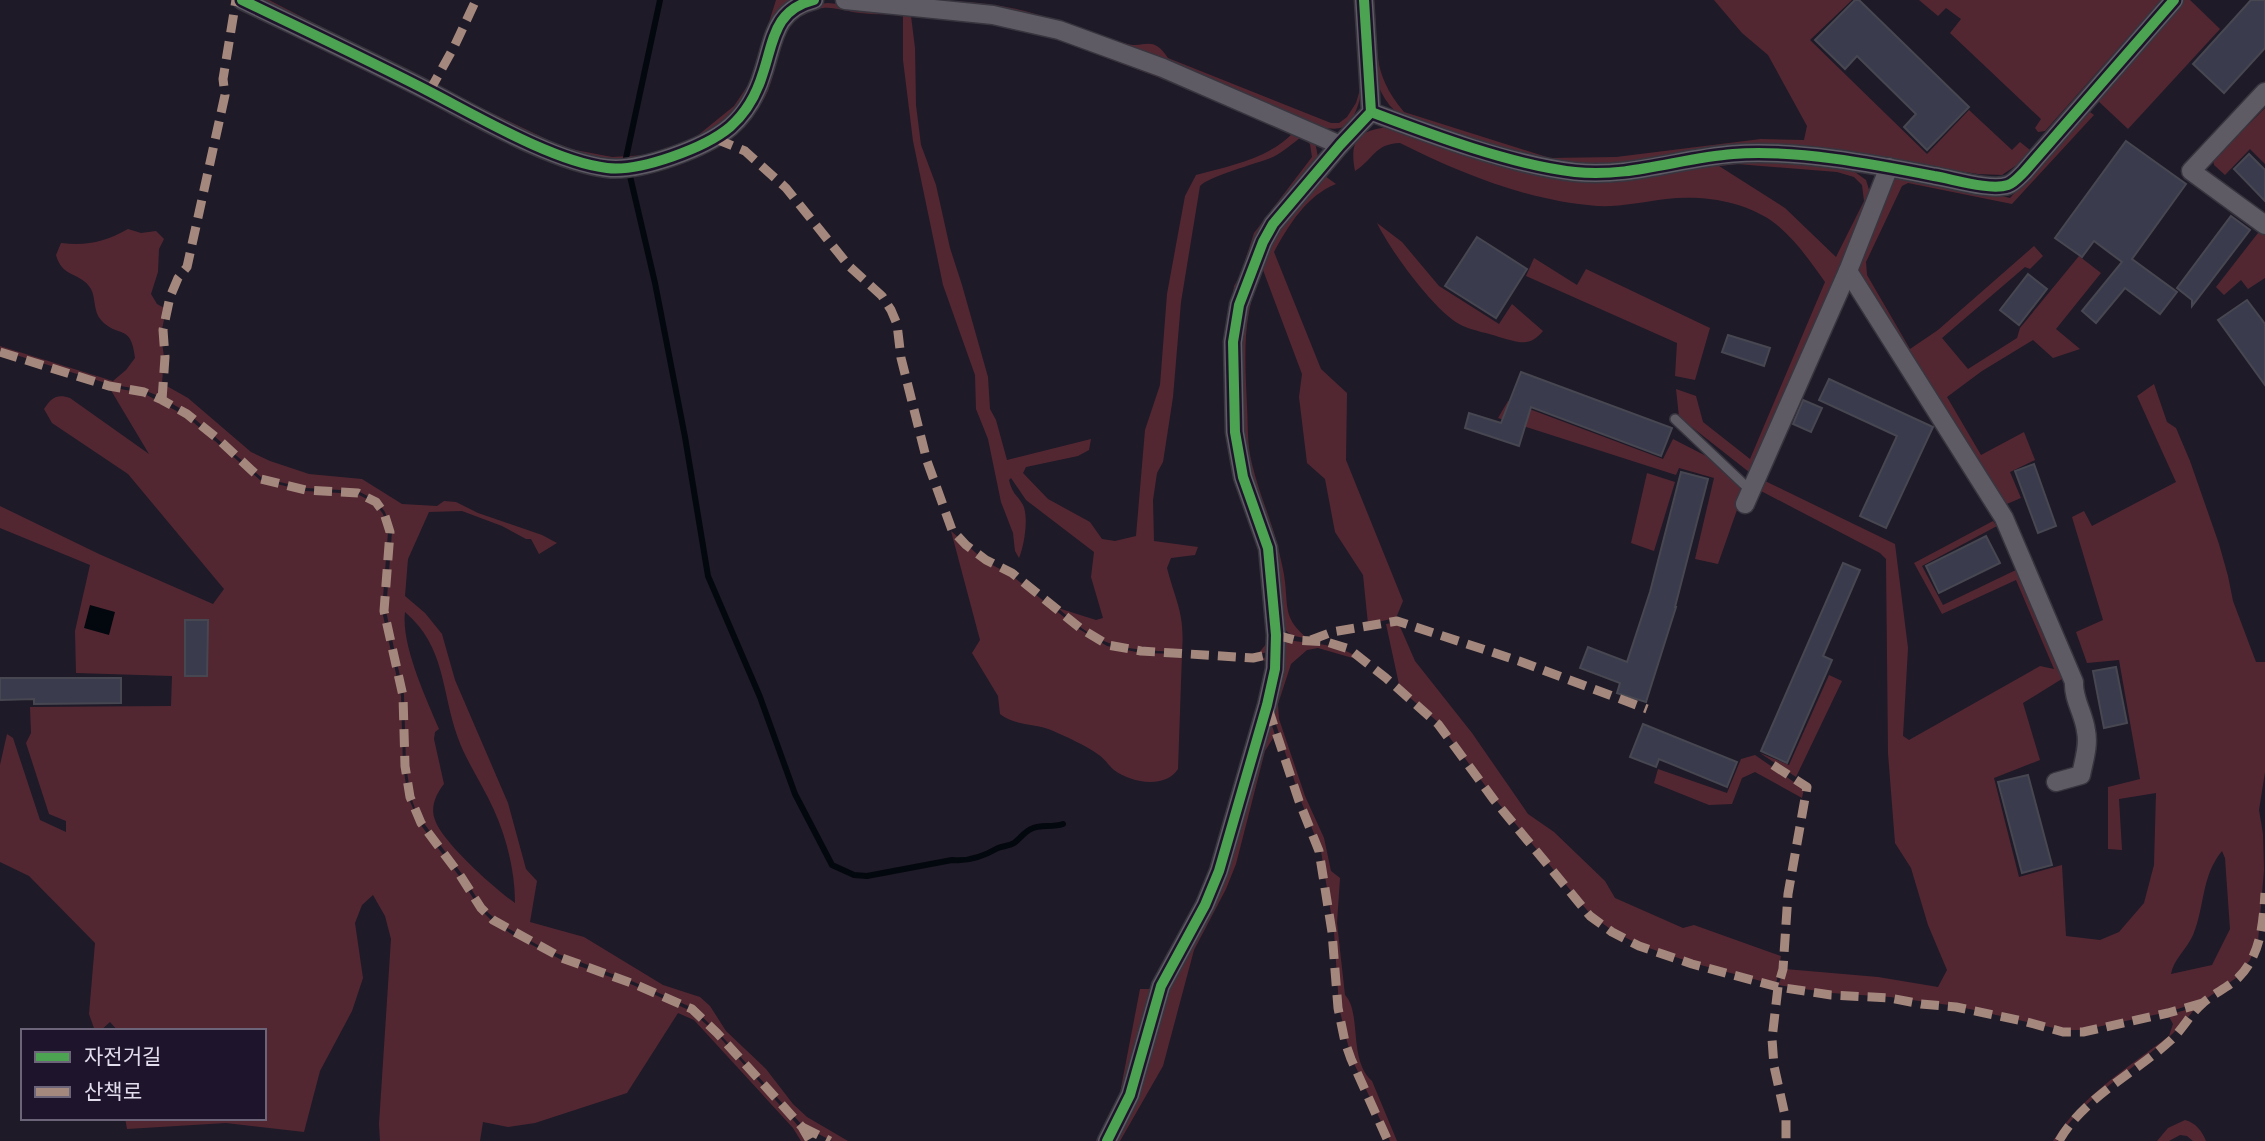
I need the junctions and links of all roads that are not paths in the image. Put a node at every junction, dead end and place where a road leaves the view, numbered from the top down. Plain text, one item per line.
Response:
1 (242, 0) edge
2 (814, 0) edge
3 (845, 0) edge
4 (1364, 0) edge
5 (2174, 0) edge
6 (2265, 92) edge
7 (1371, 112) junction
8 (1339, 145) junction
9 (1889, 167) junction
10 (2265, 225) edge
11 (1848, 271) junction
12 (1675, 419) dead end
13 (1748, 497) joint
14 (2056, 782) dead end
15 (1107, 1141) edge

1 - 2 street
3 - 8 street
4 - 7 street
5 - 9 street
6 - 10 street
7 - 8 street
7 - 9 street
8 - 15 street
9 - 11 street
11 - 13 street
11 - 14 street
12 - 13 lane

